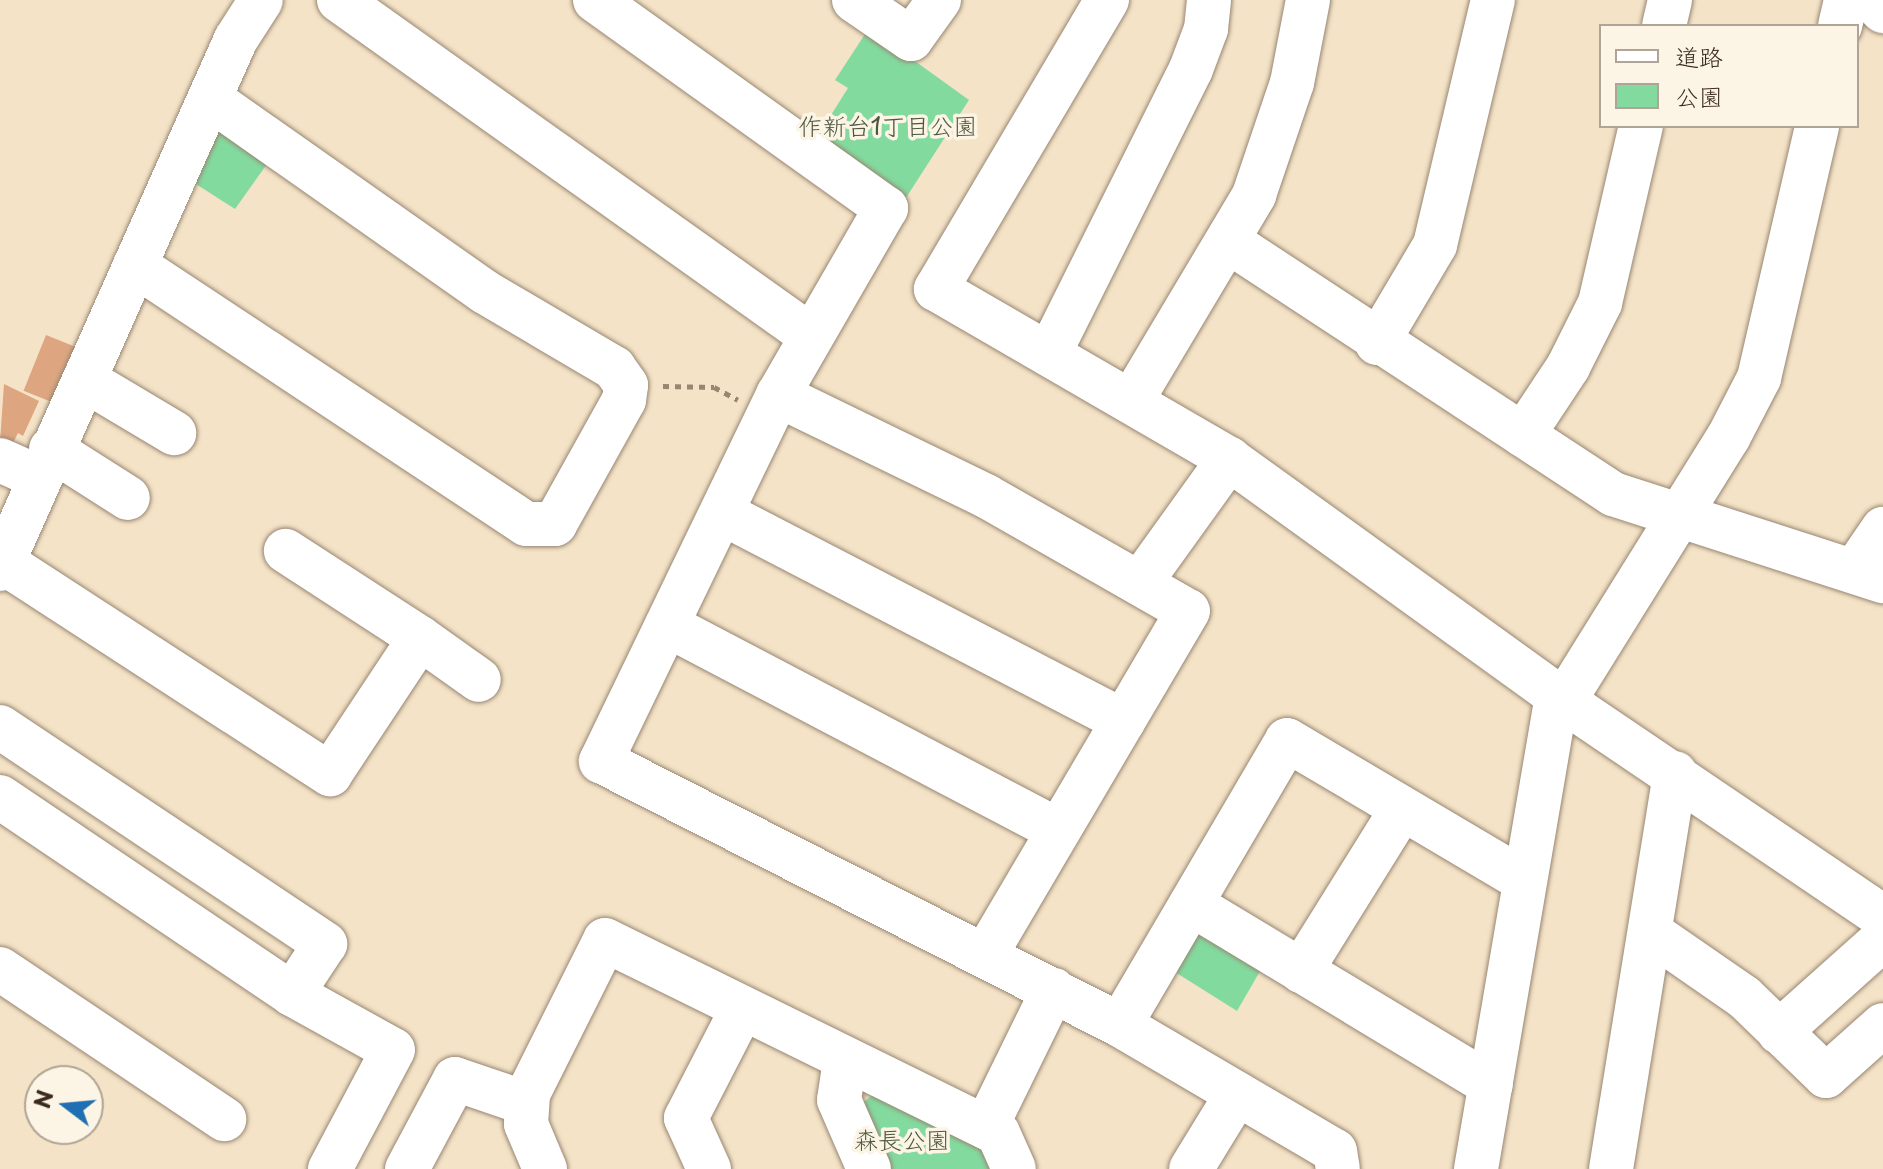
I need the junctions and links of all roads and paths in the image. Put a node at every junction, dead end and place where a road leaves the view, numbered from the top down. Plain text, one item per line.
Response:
1 (261, 0) edge
2 (339, 0) edge
3 (595, 0) edge
4 (854, 0) edge
5 (939, 0) edge
6 (1107, 0) edge
7 (1308, 0) edge
8 (1493, 0) edge
9 (1670, 0) edge
10 (1846, 0) edge
11 (1872, 0) edge
12 (1203, 2) edge
13 (1883, 11) edge
14 (1664, 24) edge
15 (1840, 24) edge
16 (210, 99) junction
17 (1641, 128) edge
18 (1817, 128) edge
19 (1228, 241) junction
20 (135, 265) junction
21 (811, 336) junction
22 (1377, 343) junction
23 (1049, 354) junction
24 (85, 380) junction
25 (626, 385) junction
26 (1132, 400) junction
27 (773, 405) junction
28 (174, 433) dead end
29 (1523, 435) junction
30 (1229, 459) junction
31 (30, 462) edge
32 (128, 498) dead end
33 (722, 513) junction
34 (1679, 517) junction
35 (1883, 529) edge
36 (286, 551) dead end
37 (2, 566) edge
38 (1869, 575) edge
39 (1140, 583) junction
40 (667, 625) junction
41 (420, 638) junction
42 (479, 680) dead end
43 (1560, 698) junction
44 (1123, 721) junction
45 (0, 727) edge
46 (1675, 773) junction
47 (0, 797) edge
48 (1402, 809) junction
49 (1057, 830) junction
50 (1522, 879) junction
51 (1191, 904) junction
52 (1883, 917) edge
53 (1650, 932) junction
54 (1883, 939) edge
55 (986, 954) junction
56 (0, 969) edge
57 (1301, 971) junction
58 (1053, 990) junction
59 (292, 994) junction
60 (741, 1011) junction
61 (1120, 1025) junction
62 (1883, 1025) edge
63 (1779, 1032) junction
64 (845, 1060) junction
65 (1491, 1085) junction
66 (1237, 1094) junction
67 (526, 1103) junction
68 (224, 1119) dead end
69 (986, 1127) junction
70 (330, 1169) edge
71 (407, 1169) edge
72 (545, 1169) edge
73 (709, 1169) edge
74 (869, 1169) edge
75 (1014, 1169) edge
76 (1191, 1169) edge
77 (1338, 1169) edge
78 (1476, 1169) edge
79 (1611, 1169) edge

1 - 16 street
2 - 21 street
3 - 21 street
4 - 5 street
6 - 23 street
7 - 19 street
8 - 22 street
9 - 14 street
10 - 15 street
11 - 13 street
12 - 23 street
16 - 20 street
16 - 25 street
17 - 29 street
18 - 34 street
19 - 22 street
19 - 26 street
20 - 24 street
20 - 25 street
21 - 27 street
22 - 29 street
23 - 26 street
24 - 28 street
24 - 31 street
25 - 27 path
26 - 30 street
27 - 33 street
27 - 39 street
29 - 34 street
30 - 39 street
30 - 43 street
31 - 32 street
31 - 37 street
33 - 40 street
33 - 44 street
34 - 38 street
34 - 43 street
35 - 38 street
36 - 41 street
37 - 41 street
39 - 44 street
40 - 49 street
40 - 55 street
41 - 42 street
43 - 46 street
43 - 50 street
44 - 49 street
45 - 59 street
46 - 52 street
46 - 53 street
47 - 59 street
48 - 50 street
48 - 51 street
48 - 57 street
49 - 55 street
50 - 65 street
51 - 57 street
51 - 61 street
53 - 63 street
53 - 79 street
54 - 63 street
55 - 58 street
56 - 68 street
57 - 65 street
58 - 61 street
58 - 69 street
59 - 70 street
60 - 64 street
60 - 67 street
60 - 73 street
61 - 66 street
62 - 63 street
64 - 69 street
64 - 74 street
65 - 78 street
66 - 76 street
66 - 77 street
67 - 71 street
67 - 72 street
69 - 75 street

